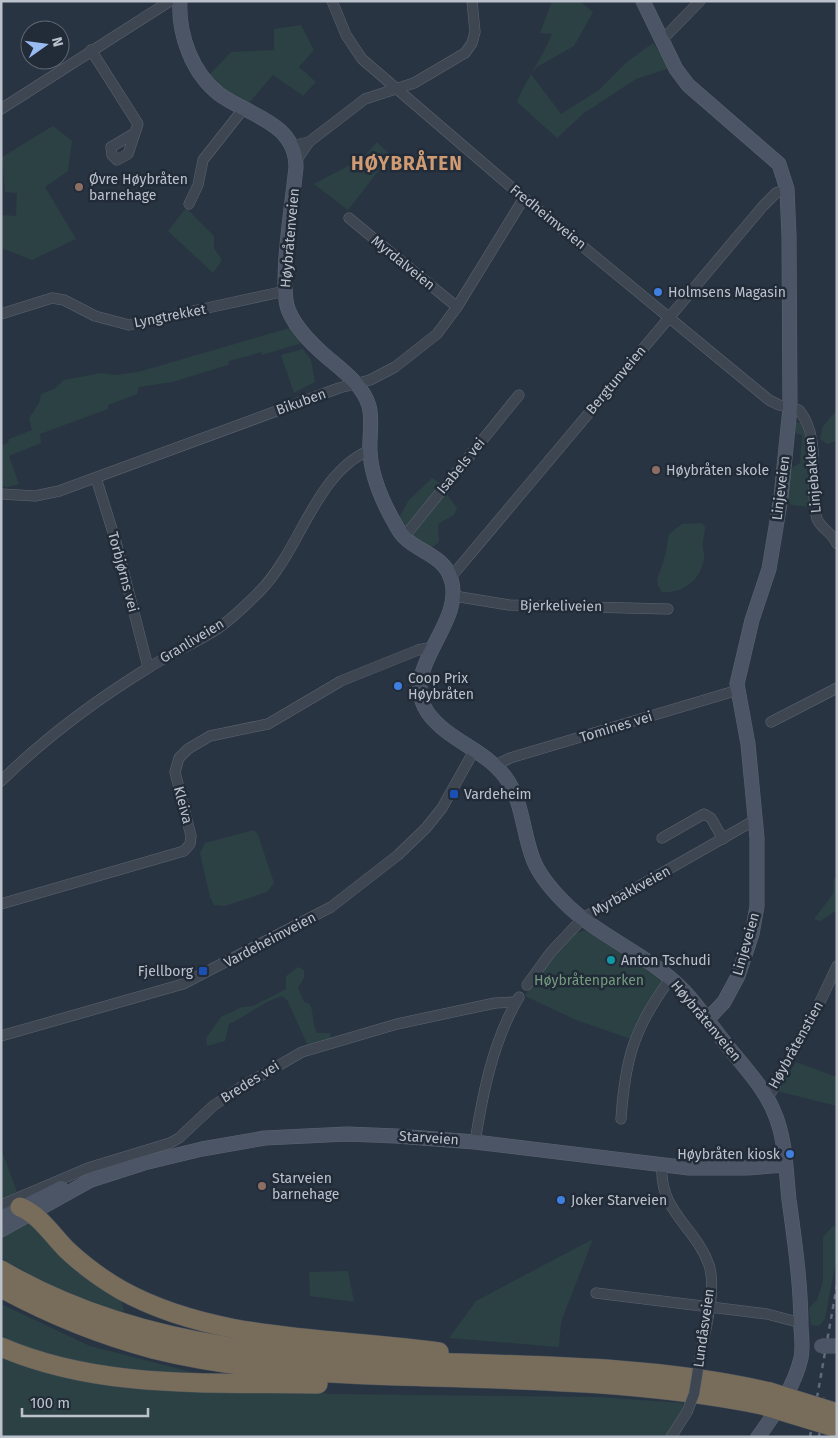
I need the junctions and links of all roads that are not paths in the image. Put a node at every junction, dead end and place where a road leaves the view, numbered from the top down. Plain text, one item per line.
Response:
1 (170, 1) edge
2 (180, 1) edge
3 (332, 1) edge
4 (472, 1) edge
5 (643, 1) edge
6 (700, 1) edge
7 (662, 39) junction
8 (91, 50) junction
9 (397, 89) junction
10 (244, 108) junction
11 (1, 109) edge
12 (133, 134) dead end
13 (309, 142) junction
14 (291, 146) junction
15 (296, 161) junction
16 (786, 189) junction
17 (524, 198) junction
18 (189, 204) dead end
19 (349, 218) dead end
20 (285, 291) junction
21 (457, 307) junction
22 (1, 314) edge
23 (669, 316) junction
24 (356, 384) junction
25 (519, 395) dead end
26 (790, 408) junction
27 (370, 450) junction
28 (96, 478) junction
29 (1, 494) edge
30 (404, 537) junction
31 (837, 544) edge
32 (451, 578) junction
33 (454, 596) junction
34 (668, 609) dead end
35 (433, 647) junction
36 (148, 668) junction
37 (837, 688) edge
38 (738, 690) junction
39 (771, 722) dead end
40 (476, 749) junction
41 (496, 765) junction
42 (1, 781) edge
43 (755, 820) junction
44 (662, 838) dead end
45 (723, 839) junction
46 (1, 904) edge
47 (583, 918) junction
48 (837, 966) edge
49 (670, 978) junction
50 (527, 985) dead end
51 (707, 1020) junction
52 (1, 1036) edge
53 (766, 1097) junction
54 (621, 1119) dead end
55 (475, 1142) junction
56 (785, 1165) junction
57 (662, 1166) junction
58 (1, 1205) edge
59 (26, 1209) junction
60 (1, 1218) edge
61 (1, 1230) edge
62 (1, 1270) edge
63 (1, 1288) edge
64 (596, 1293) dead end
65 (708, 1307) junction
66 (801, 1323) junction
67 (802, 1344) junction
68 (837, 1346) edge
69 (1, 1347) edge
70 (516, 1366) junction
71 (426, 1377) junction
72 (766, 1398) junction
73 (837, 1413) edge
74 (837, 1428) edge
75 (671, 1437) edge
76 (758, 1437) edge

1 - 8 street
2 - 10 street, Høybråtenveien
3 - 9 street, Fredheimveien
4 - 9 street
5 - 7 street, Linjeveien
6 - 7 street
7 - 16 street, Linjeveien
8 - 11 street
8 - 12 street
9 - 13 street
9 - 17 street, Fredheimveien
10 - 14 street, Høybråtenveien
10 - 18 street
13 - 14 street
13 - 15 street
14 - 15 street, Høybråtenveien
15 - 20 street, Høybråtenveien
16 - 23 street, Bergtunveien
16 - 26 street, Linjeveien
17 - 21 street, Bikuben
17 - 23 street, Fredheimveien
19 - 21 street, Myrdalveien
20 - 22 street, Lyngtrekket
20 - 24 street, Høybråtenveien
21 - 24 street, Bikuben
23 - 26 street, Fredheimveien
23 - 32 street, Bergtunveien
24 - 27 street, Høybråtenveien
24 - 28 street, Bikuben
25 - 30 street, Isabels vei
26 - 31 street, Linjebakken
26 - 38 street, Linjeveien
27 - 30 street, Høybråtenveien
27 - 36 street, Granliveien
28 - 29 street, Bikuben
28 - 36 street, Torbjørns vei
30 - 32 street, Høybråtenveien
32 - 33 street, Høybråtenveien
33 - 34 street, Bjerkeliveien
33 - 35 street, Høybråtenveien
35 - 40 street, Høybråtenveien
35 - 46 street, Kleiva
36 - 42 street, Granliveien
37 - 39 street
38 - 41 street, Tomines vei
38 - 43 street, Linjeveien
40 - 41 street, Høybråtenveien
40 - 52 street, Vardeheimveien
41 - 47 street, Høybråtenveien
43 - 45 street, Myrbakkveien
43 - 51 street, Linjeveien
44 - 45 street
45 - 47 street, Myrbakkveien
47 - 49 street, Høybråtenveien
47 - 50 street, Myrbakkveien
48 - 53 street, Høybråtenstien
49 - 51 street, Høybråtenveien
49 - 54 street
51 - 53 street, Høybråtenveien
53 - 56 street, Høybråtenveien
55 - 57 street, Starveien
55 - 58 street, Bredes vei
55 - 59 street, Starveien
56 - 57 street, Starveien
56 - 66 street, Høybråtenveien
57 - 65 street, Lundåsveien
59 - 60 street, Starveien
59 - 61 street, Starveien
59 - 70 highway
62 - 70 highway
63 - 71 highway
64 - 65 street
65 - 66 street
65 - 75 street, Lundåsveien, bridge
66 - 67 street, Høybråtenveien
67 - 68 street, bridge
67 - 76 street, Høybråtenveien
69 - 71 highway
70 - 72 highway
71 - 72 highway
72 - 73 highway, bridge
72 - 74 highway, bridge

